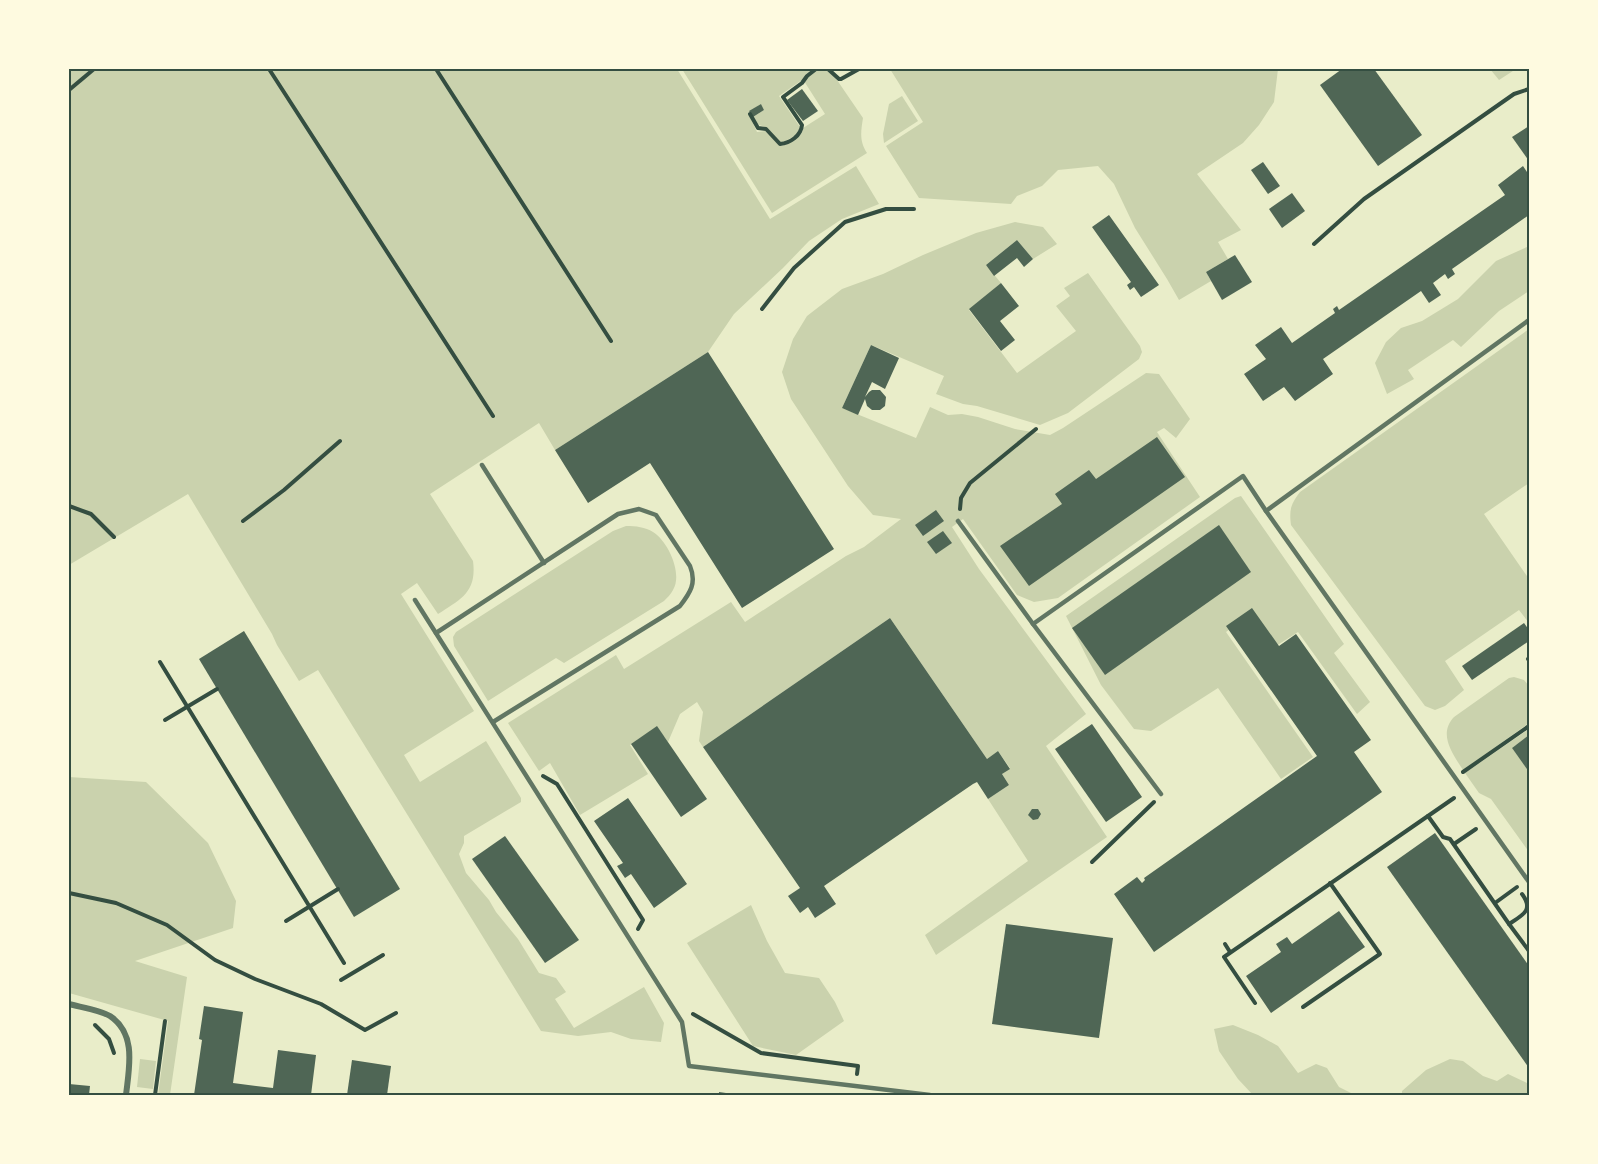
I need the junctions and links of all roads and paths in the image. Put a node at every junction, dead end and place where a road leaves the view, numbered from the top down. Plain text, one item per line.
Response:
1 (94, 69) edge
2 (269, 69) edge
3 (436, 69) edge
4 (816, 69) edge
5 (828, 69) edge
6 (859, 69) edge
7 (1529, 89) edge
8 (69, 90) edge
9 (750, 114) dead end
10 (914, 209) dead end
11 (1314, 244) dead end
12 (762, 309) dead end
13 (1529, 320) edge
14 (611, 341) dead end
15 (493, 416) dead end
16 (1036, 429) dead end
17 (340, 441) dead end
18 (482, 465) dead end
19 (69, 506) edge
20 (1266, 511) junction
21 (243, 521) dead end
22 (958, 521) joint
23 (114, 537) dead end
24 (544, 563) junction
25 (416, 600) dead end
26 (1033, 624) junction
27 (436, 633) junction
28 (160, 662) dead end
29 (217, 689) dead end
30 (187, 707) junction
31 (165, 720) dead end
32 (493, 722) junction
33 (1529, 726) edge
34 (538, 774) dead end
35 (1455, 777) junction
36 (1464, 790) junction
37 (1161, 794) joint
38 (1454, 798) junction
39 (1460, 806) dead end
40 (1428, 816) junction
41 (1472, 823) dead end
42 (1454, 844) junction
43 (1092, 862) dead end
44 (1529, 882) edge
45 (1330, 883) junction
46 (338, 890) dead end
47 (69, 893) edge
48 (1495, 903) junction
49 (309, 907) junction
50 (286, 921) dead end
51 (1509, 924) junction
52 (636, 933) dead end
53 (1225, 944) dead end
54 (1529, 951) edge
55 (1230, 952) junction
56 (383, 955) dead end
57 (344, 963) dead end
58 (341, 980) dead end
59 (1255, 1003) dead end
60 (69, 1004) edge
61 (1303, 1007) dead end
62 (684, 1009) dead end
63 (396, 1013) dead end
64 (165, 1021) dead end
65 (92, 1023) dead end
66 (117, 1060) dead end
67 (856, 1085) junction
68 (895, 1093) edge
69 (126, 1095) edge
70 (155, 1095) edge
71 (930, 1095) edge

1 - 8 path
2 - 15 path
3 - 14 path
4 - 9 path
5 - 6 path
7 - 11 path
10 - 12 path
13 - 20 lane
16 - 22 path
17 - 21 path
18 - 24 lane
19 - 23 path
20 - 26 lane
20 - 35 lane
22 - 26 lane
24 - 27 lane
24 - 32 lane
25 - 27 lane
26 - 37 lane
27 - 32 lane
28 - 30 path
29 - 30 path
30 - 31 path
30 - 49 path
32 - 67 lane
33 - 35 path
34 - 52 path
35 - 36 lane
36 - 38 path
36 - 44 lane
37 - 43 path
38 - 39 path
38 - 40 path
40 - 42 path
40 - 45 path
41 - 42 path
42 - 48 path
45 - 55 path
45 - 61 path
46 - 49 path
47 - 63 path
48 - 51 path
48 - 51 path
49 - 50 path
49 - 57 path
51 - 54 path
53 - 55 path
55 - 59 path
56 - 58 path
60 - 69 street
62 - 67 path
64 - 70 path
65 - 66 path
67 - 68 lane
68 - 71 lane

